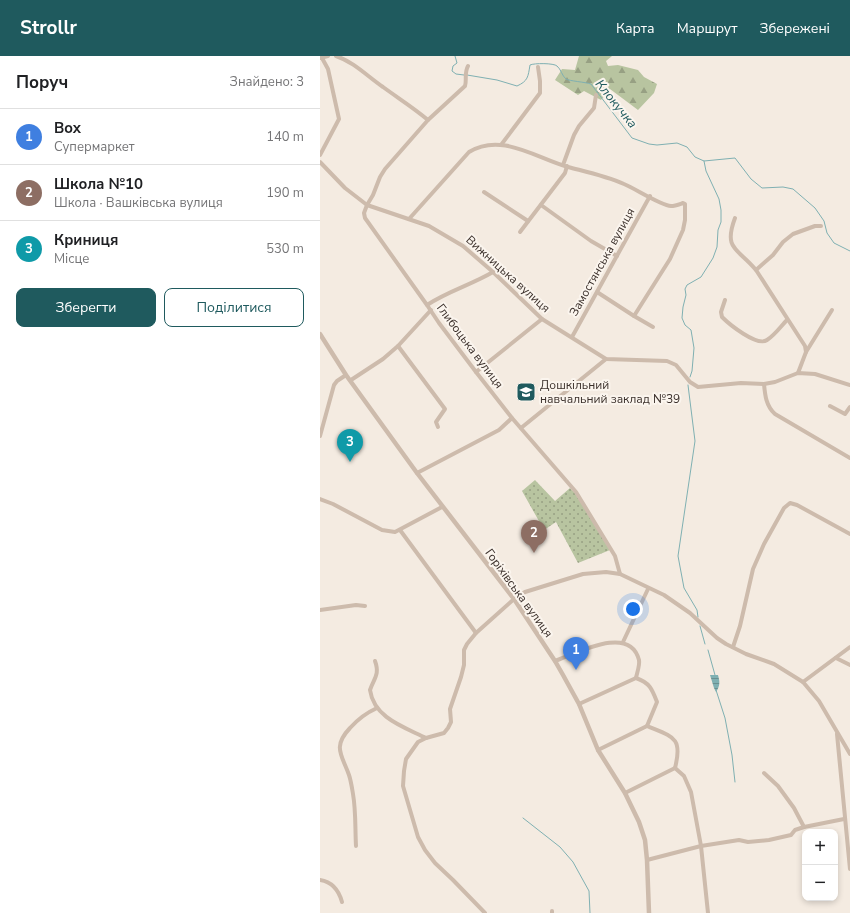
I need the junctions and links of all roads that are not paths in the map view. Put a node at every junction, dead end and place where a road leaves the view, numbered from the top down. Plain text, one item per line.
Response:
1 (328, 56) edge
2 (336, 56) edge
3 (322, 57) edge
4 (468, 66) dead end
5 (538, 67) dead end
6 (596, 95) dead end
7 (428, 120) junction
8 (501, 145) junction
9 (320, 155) edge
10 (320, 162) edge
11 (565, 166) junction
12 (484, 192) dead end
13 (650, 196) junction
14 (367, 205) junction
15 (541, 205) junction
16 (735, 218) dead end
17 (409, 219) junction
18 (528, 221) junction
19 (821, 226) dead end
20 (520, 232) dead end
21 (617, 256) junction
22 (756, 270) junction
23 (493, 272) junction
24 (597, 292) junction
25 (726, 300) dead end
26 (427, 305) junction
27 (431, 310) junction
28 (832, 310) dead end
29 (634, 316) junction
30 (542, 319) junction
31 (787, 320) junction
32 (653, 327) dead end
33 (320, 334) edge
34 (572, 337) junction
35 (398, 346) junction
36 (806, 352) junction
37 (606, 359) junction
38 (476, 372) junction
39 (798, 373) junction
40 (346, 375) junction
41 (351, 380) junction
42 (764, 384) junction
43 (850, 385) edge
44 (830, 406) dead end
45 (850, 407) edge
46 (512, 418) junction
47 (438, 427) dead end
48 (522, 428) junction
49 (320, 436) edge
50 (850, 458) edge
51 (418, 473) junction
52 (320, 500) edge
53 (442, 507) junction
54 (400, 530) junction
55 (850, 534) edge
56 (620, 574) junction
57 (648, 589) junction
58 (514, 599) junction
59 (365, 606) dead end
60 (320, 610) edge
61 (476, 633) junction
62 (623, 642) junction
63 (733, 647) junction
64 (850, 647) edge
65 (836, 658) junction
66 (375, 661) dead end
67 (555, 661) junction
68 (850, 665) edge
69 (636, 678) junction
70 (803, 682) junction
71 (579, 704) junction
72 (377, 708) junction
73 (647, 726) junction
74 (837, 732) junction
75 (426, 738) junction
76 (598, 750) junction
77 (850, 754) edge
78 (675, 768) junction
79 (764, 773) dead end
80 (625, 793) junction
81 (844, 819) junction
82 (804, 827) junction
83 (356, 846) dead end
84 (701, 846) junction
85 (647, 860) junction
86 (850, 869) edge
87 (320, 880) edge
88 (342, 902) dead end
89 (485, 913) edge
90 (649, 913) edge
91 (708, 913) edge

1 - 3 street
2 - 7 street
3 - 9 street
4 - 7 street
5 - 8 street
6 - 11 street
7 - 14 street
8 - 11 street
8 - 17 street
10 - 14 street, Вижницька вулиця
11 - 13 street
11 - 15 street
12 - 18 street
13 - 21 street, Замостянська вулиця
13 - 29 street
14 - 17 street, Вижницька вулиця
14 - 26 street, Глибоцька вулиця
15 - 18 street
15 - 21 street
16 - 22 street
17 - 23 street, Вижницька вулиця
18 - 20 street
19 - 22 street
21 - 24 street, Замостянська вулиця
22 - 31 street
23 - 26 street
23 - 30 street, Вижницька вулиця
24 - 29 street
24 - 34 street, Замостянська вулиця
25 - 31 street
26 - 27 street, Глибоцька вулиця
27 - 35 street
27 - 38 street, Глибоцька вулиця
28 - 36 street
29 - 32 street
30 - 34 street, Вижницька вулиця
30 - 38 street
31 - 36 street
33 - 40 street, Горіхівська вулиця
34 - 37 street, Вижницька вулиця
35 - 41 street
35 - 47 street
36 - 39 street
37 - 42 street
37 - 48 street
38 - 46 street, Глибоцька вулиця
39 - 42 street
39 - 43 street
40 - 41 street, Горіхівська вулиця
40 - 49 street
41 - 51 street, Горіхівська вулиця
42 - 50 street
44 - 45 street
46 - 48 street, Глибоцька вулиця
46 - 51 street
48 - 56 street, Глибоцька вулиця
51 - 53 street, Горіхівська вулиця
52 - 54 street
53 - 54 street
53 - 58 street, Горіхівська вулиця
54 - 61 street
55 - 63 street
56 - 57 street
56 - 58 street
57 - 62 street
57 - 63 street
58 - 61 street
58 - 67 street, Горіхівська вулиця
59 - 60 street
61 - 75 street
62 - 67 street
62 - 69 street
63 - 70 street
64 - 65 street
65 - 68 street
65 - 70 street
66 - 72 street
67 - 71 street, Горіхівська вулиця
69 - 71 street
69 - 73 street
70 - 74 street
71 - 76 street, Горіхівська вулиця
72 - 75 street
72 - 83 street
73 - 76 street
73 - 78 street
74 - 77 street
74 - 81 street
75 - 89 street
76 - 80 street, Горіхівська вулиця
78 - 80 street
78 - 84 street
79 - 82 street
80 - 85 street, Горіхівська вулиця
81 - 82 street
81 - 86 street
82 - 84 street
84 - 85 street
84 - 91 street
85 - 90 street, Горіхівська вулиця
87 - 88 street

